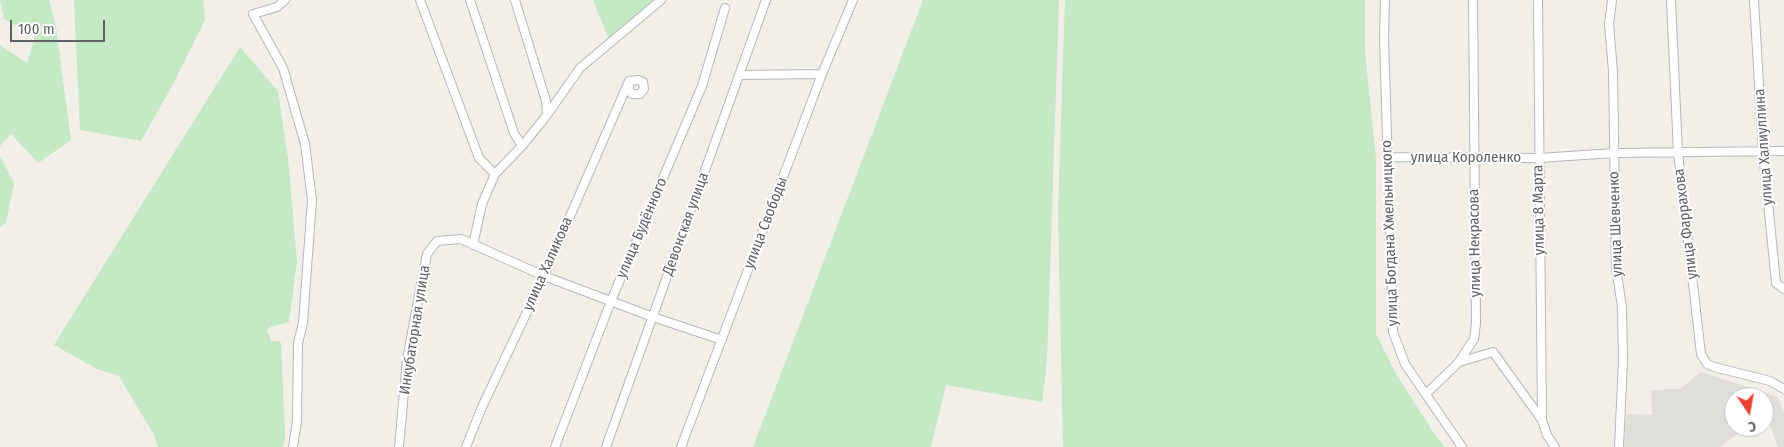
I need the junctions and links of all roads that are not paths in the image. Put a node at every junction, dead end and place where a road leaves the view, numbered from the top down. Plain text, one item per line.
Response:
1 (285, 0) edge
2 (420, 0) edge
3 (470, 0) edge
4 (515, 0) edge
5 (661, 0) edge
6 (766, 0) edge
7 (853, 0) edge
8 (1385, 0) edge
9 (1473, 0) edge
10 (1538, 0) edge
11 (1612, 0) edge
12 (1671, 0) edge
13 (1754, 0) edge
14 (725, 8) dead end
15 (822, 74) junction
16 (740, 75) junction
17 (629, 81) dead end
18 (547, 116) junction
19 (522, 146) junction
20 (1784, 151) edge
21 (1678, 152) junction
22 (1763, 152) junction
23 (1614, 153) junction
24 (1389, 157) junction
25 (1474, 158) junction
26 (1539, 158) junction
27 (495, 174) junction
28 (473, 245) junction
29 (544, 276) junction
30 (1784, 289) edge
31 (612, 301) junction
32 (653, 317) junction
33 (722, 340) junction
34 (1459, 362) junction
35 (1784, 389) edge
36 (1426, 394) junction
37 (1542, 420) junction
38 (293, 447) edge
39 (399, 447) edge
40 (466, 447) edge
41 (555, 447) edge
42 (606, 447) edge
43 (681, 447) edge
44 (1462, 447) edge
45 (1555, 447) edge
46 (1619, 447) edge

1 - 38 street
2 - 27 street
3 - 19 street
4 - 18 street
5 - 18 street
6 - 16 street, Девонская улица
7 - 15 street, улица Свободы
8 - 24 street, улица Богдана Хмельницкого
9 - 25 street, улица Некрасова
10 - 26 street, улица 8 Марта
11 - 23 street, улица Шевченко
12 - 21 street, улица Фаррахова
13 - 22 street, улица Халиуллина
14 - 31 street, улица Будённого
15 - 16 street
15 - 33 street, улица Свободы
16 - 32 street, Девонская улица
17 - 29 street, улица Халикова
18 - 19 street
19 - 27 street
20 - 22 street, улица Короленко
21 - 22 street, улица Короленко
21 - 23 street, улица Короленко
21 - 35 street, улица Фаррахова
22 - 30 street, улица Халиуллина
23 - 26 street, улица Короленко
23 - 46 street, улица Шевченко
24 - 25 street, улица Короленко
24 - 36 street, улица Богдана Хмельницкого
25 - 26 street, улица Короленко
25 - 34 street, улица Некрасова
26 - 37 street, улица 8 Марта
27 - 28 street
28 - 29 street, Инкубаторная улица
28 - 39 street, Инкубаторная улица
29 - 31 street, Инкубаторная улица
29 - 40 street, улица Халикова
31 - 32 street, Инкубаторная улица
31 - 41 street, улица Будённого
32 - 33 street, Инкубаторная улица
32 - 42 street, Девонская улица
33 - 43 street, улица Свободы
34 - 36 street, улица Некрасова
34 - 37 street, улица Некрасова
36 - 44 street, улица Богдана Хмельницкого
37 - 45 street, улица Некрасова

